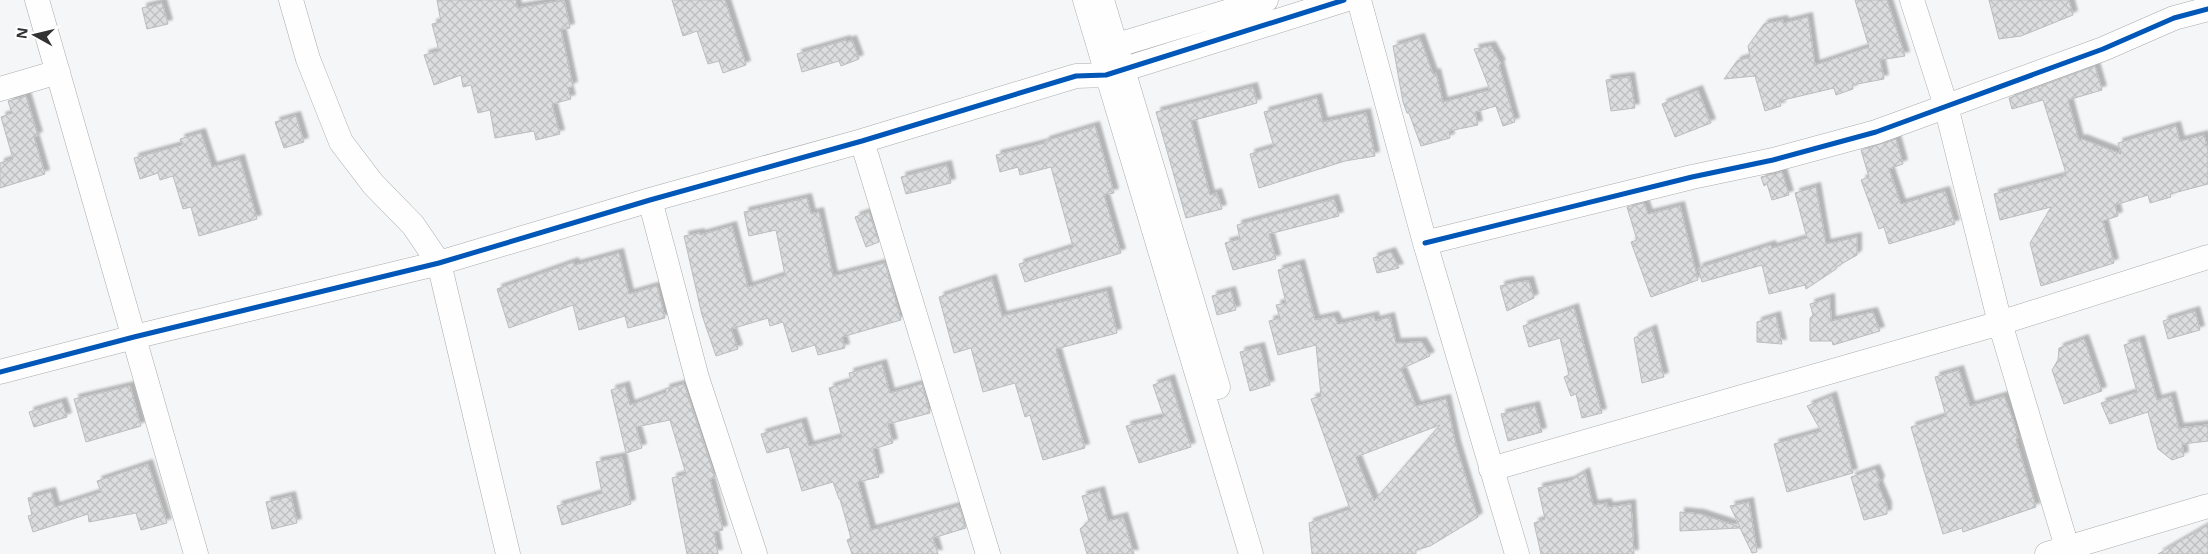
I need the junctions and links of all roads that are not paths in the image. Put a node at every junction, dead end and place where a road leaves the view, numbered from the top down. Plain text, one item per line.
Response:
1 (37, 0) edge
2 (291, 0) edge
3 (1084, 0) edge
4 (1102, 0) edge
5 (1266, 0) edge
6 (1344, 0) edge
7 (1359, 0) edge
8 (1912, 0) edge
9 (2208, 8) edge
10 (1107, 48) junction
11 (58, 72) junction
12 (1115, 72) junction
13 (1076, 76) junction
14 (0, 89) edge
15 (1946, 106) junction
16 (862, 141) junction
17 (650, 200) junction
18 (1424, 243) junction
19 (2208, 258) edge
20 (439, 264) junction
21 (2000, 323) junction
22 (134, 337) junction
23 (0, 372) edge
24 (1492, 469) junction
25 (2208, 506) edge
26 (2061, 552) edge
27 (196, 554) edge
28 (508, 554) edge
29 (755, 554) edge
30 (988, 554) edge
31 (1251, 554) edge
32 (1268, 554) edge
33 (1517, 554) edge

1 - 11 street
2 - 20 street
3 - 10 street
4 - 10 street
5 - 10 street
6 - 12 street
7 - 18 street
8 - 15 street
9 - 15 street
10 - 12 street
10 - 13 street
11 - 14 street
11 - 22 street
12 - 13 street
12 - 31 street
12 - 32 street
13 - 16 street
15 - 18 street
15 - 21 street
16 - 17 street
16 - 30 street
17 - 20 street
17 - 29 street
18 - 24 street
19 - 21 street
20 - 22 street
20 - 28 street
21 - 24 street
21 - 26 street
22 - 23 street
22 - 27 street
24 - 33 street
25 - 26 street

